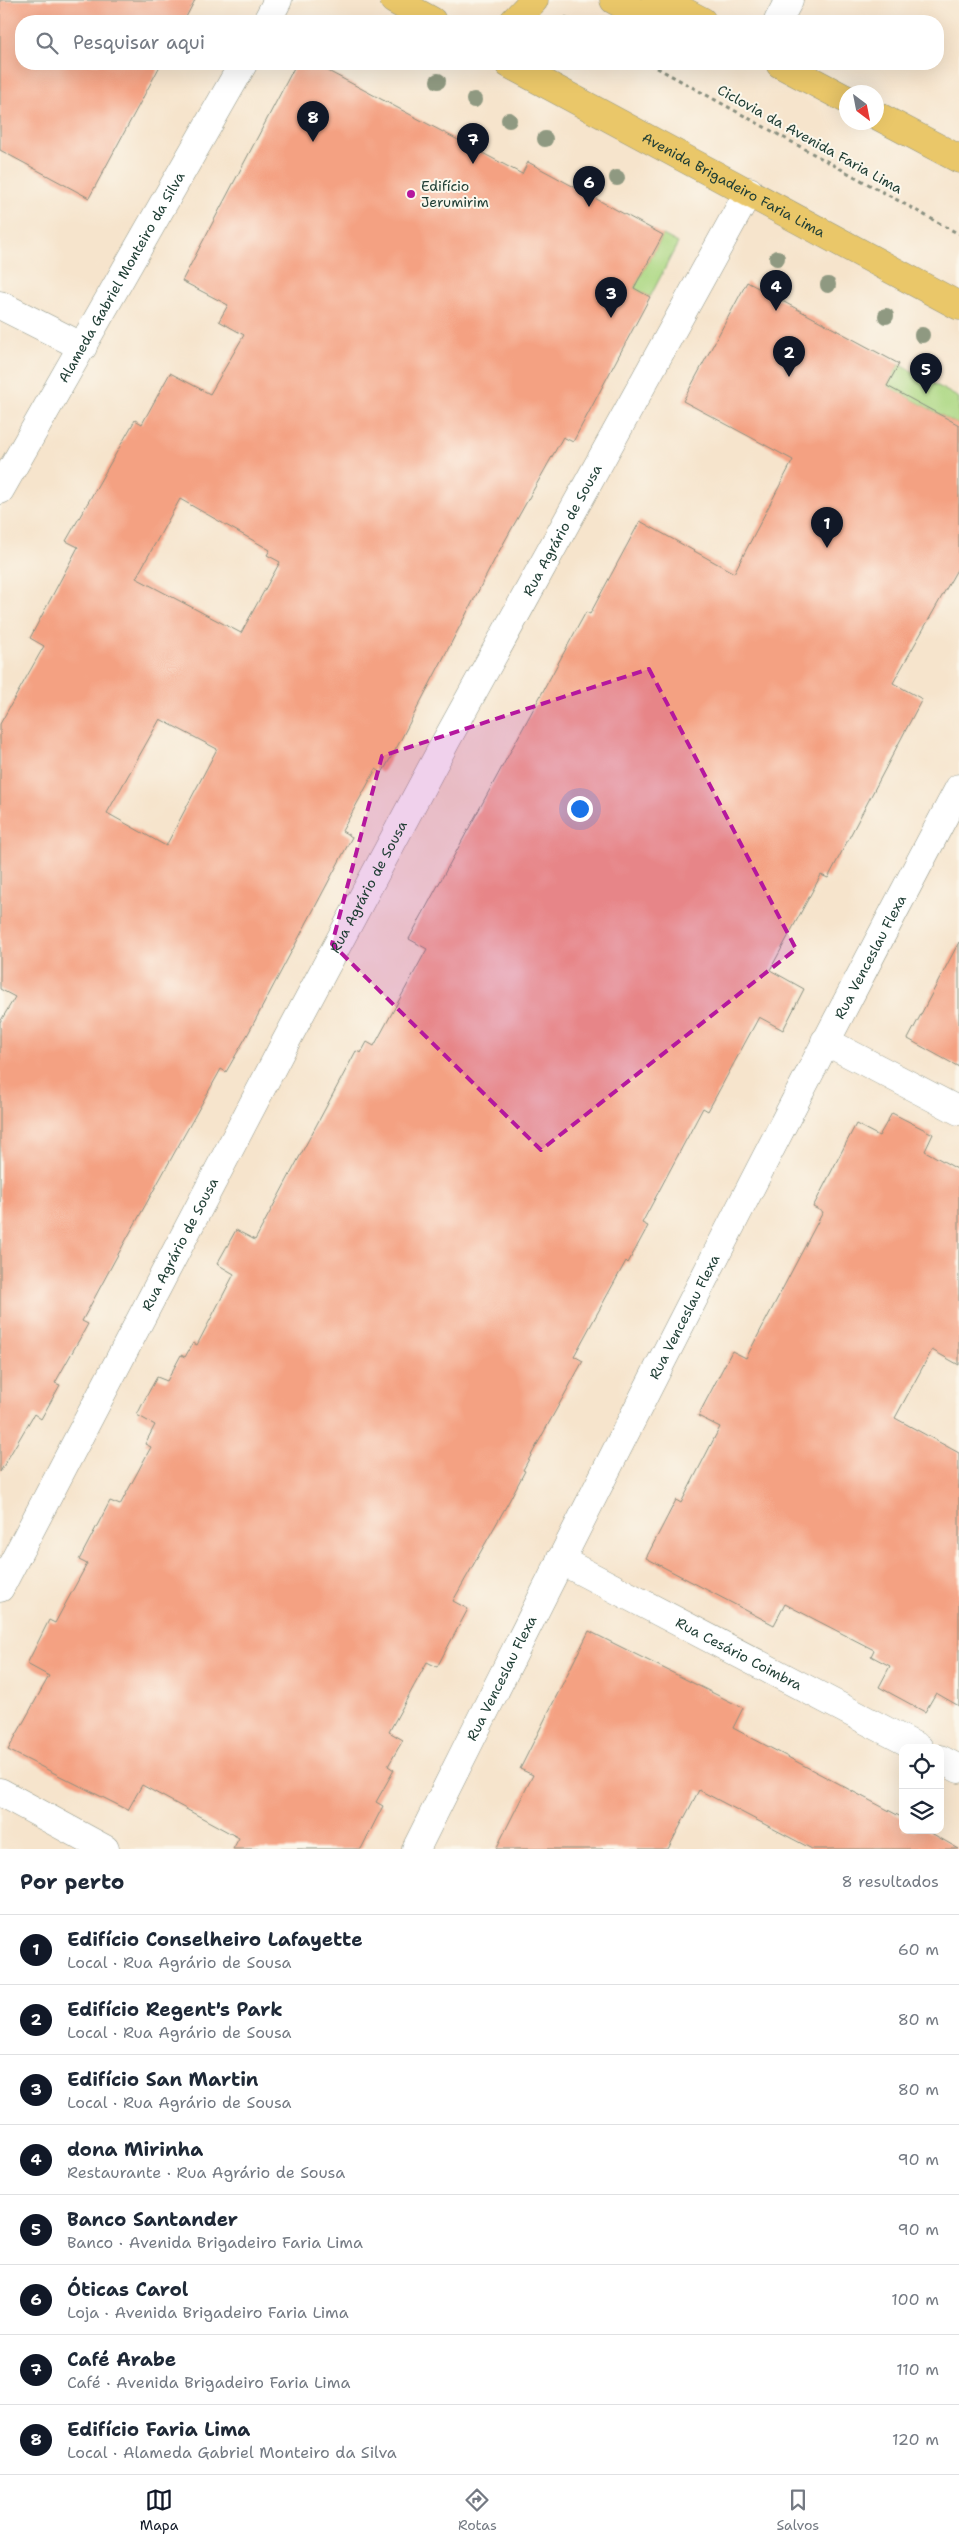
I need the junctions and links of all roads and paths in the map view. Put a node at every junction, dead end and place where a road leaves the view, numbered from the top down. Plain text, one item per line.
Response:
1 (278, 0) edge
2 (394, 0) edge
3 (534, 0) edge
4 (614, 0) edge
5 (789, 0) edge
6 (668, 3) edge
7 (270, 15) edge
8 (421, 15) edge
9 (520, 15) edge
10 (691, 15) edge
11 (781, 15) edge
12 (240, 70) edge
13 (520, 70) edge
14 (661, 70) edge
15 (791, 70) edge
16 (839, 95) edge
17 (884, 119) edge
18 (959, 159) edge
19 (749, 191) junction
20 (959, 234) edge
21 (0, 304) edge
22 (959, 306) edge
23 (83, 347) junction
24 (0, 490) edge
25 (959, 788) edge
26 (825, 1041) junction
27 (959, 1111) edge
28 (560, 1560) junction
29 (0, 1588) edge
30 (911, 1744) edge
31 (944, 1761) edge
32 (959, 1769) edge
33 (0, 1792) edge
34 (105, 1849) edge
35 (416, 1849) edge

1 - 7 street
2 - 8 highway
3 - 9 highway
4 - 6 highway
5 - 11 street
6 - 10 highway
12 - 23 street, Alameda Gabriel Monteiro da Silva
13 - 19 highway, Avenida Brigadeiro Faria Lima
14 - 20 path, Ciclovia da Avenida Faria Lima
15 - 16 highway
17 - 18 highway
19 - 22 highway, Avenida Brigadeiro Faria Lima
19 - 29 street, Rua Agrário de Sousa
21 - 23 street
23 - 24 street, Alameda Gabriel Monteiro da Silva
25 - 26 street, Rua Venceslau Flexa
26 - 27 street
26 - 28 street, Rua Venceslau Flexa
28 - 30 street, Rua Cesário Coimbra
28 - 35 street, Rua Venceslau Flexa
31 - 32 street
33 - 34 street

